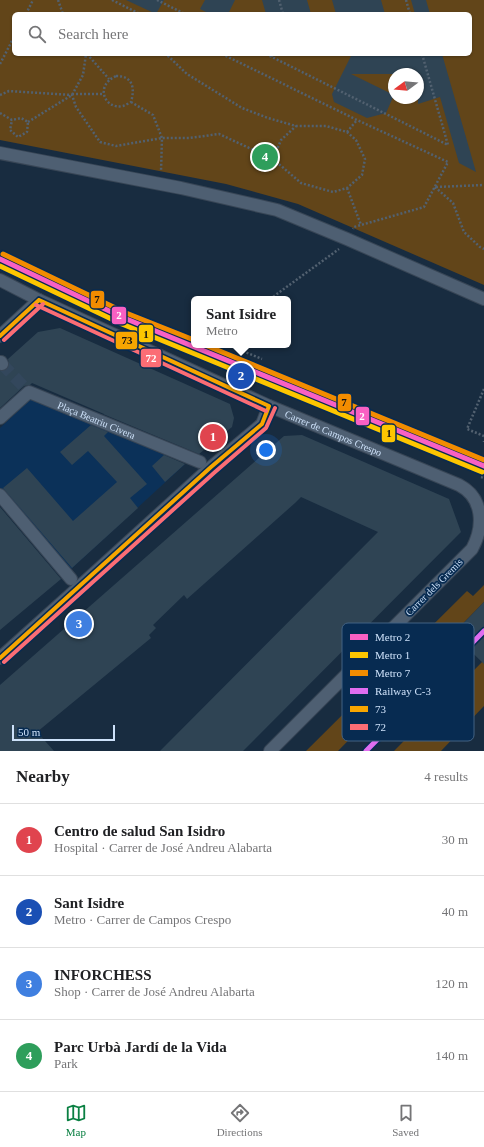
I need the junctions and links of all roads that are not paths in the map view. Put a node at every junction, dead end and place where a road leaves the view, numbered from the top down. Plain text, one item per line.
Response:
1 (0, 153) edge
2 (0, 280) edge
3 (484, 299) edge
4 (39, 300) junction
5 (0, 336) edge
6 (269, 406) junction
7 (0, 418) edge
8 (200, 462) dead end
9 (0, 495) edge
10 (480, 516) joint
11 (71, 579) dead end
12 (398, 623) edge
13 (0, 658) edge
14 (342, 679) edge
15 (270, 751) edge

1 - 3 street
2 - 4 street, Carrer de Campos Crespo
4 - 5 street
4 - 6 street, Carrer de Campos Crespo
6 - 10 street, Carrer de Campos Crespo
6 - 13 street
7 - 8 street, Plaça Beatriu Civera
9 - 11 street
10 - 12 street, Carrer dels Gremis
14 - 15 street, Carrer dels Gremis

